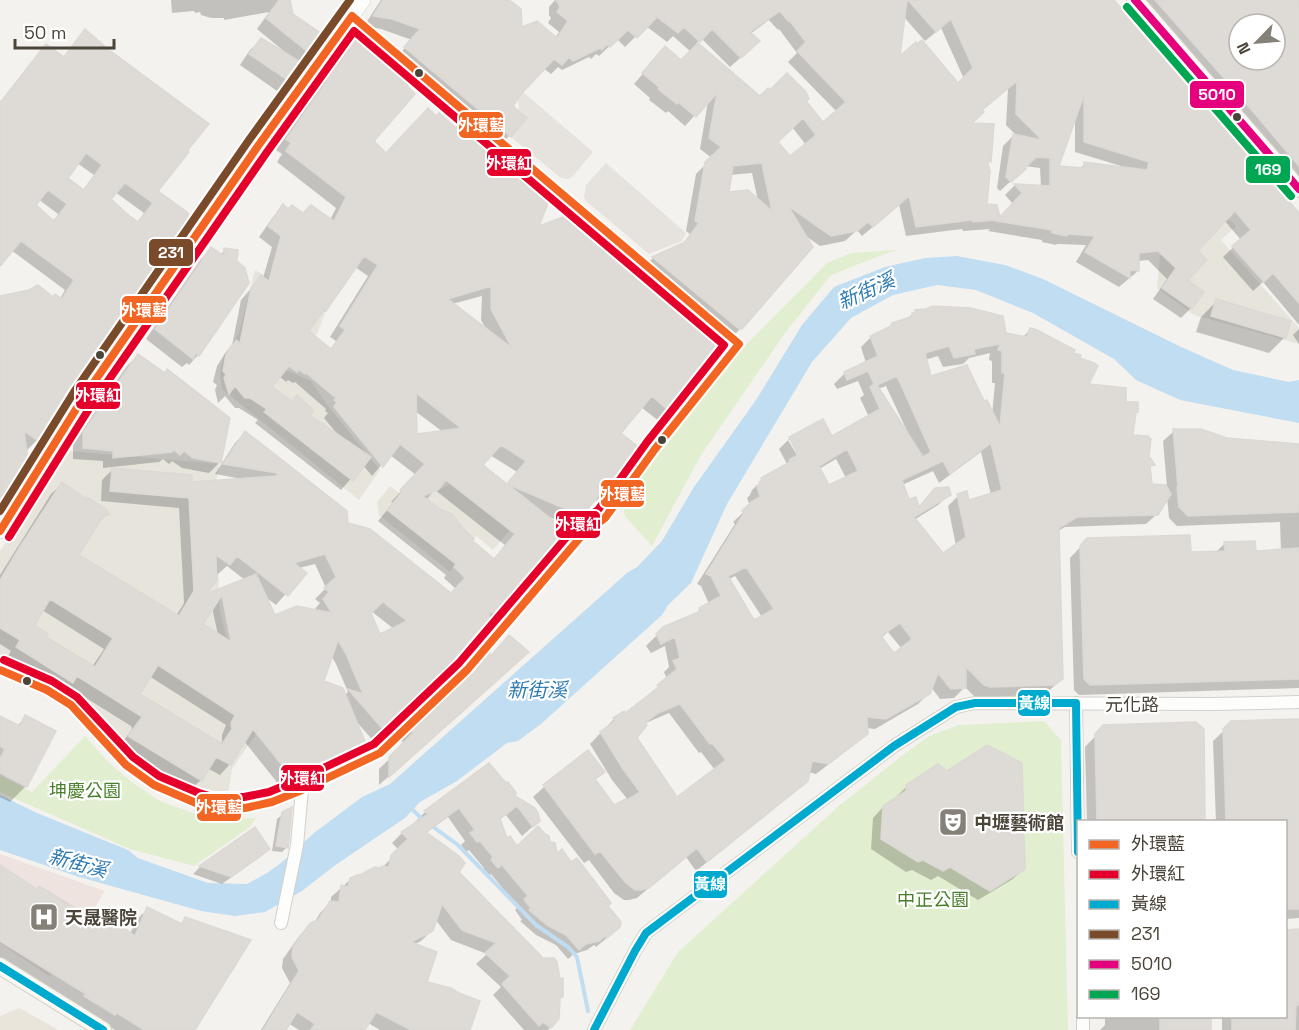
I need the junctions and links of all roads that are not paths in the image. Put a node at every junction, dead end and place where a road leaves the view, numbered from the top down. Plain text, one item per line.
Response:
1 (363, 0) edge
2 (1135, 0) edge
3 (1299, 189) edge
4 (0, 531) edge
5 (1299, 702) edge
6 (1076, 704) junction
7 (302, 790) dead end
8 (1078, 820) edge
9 (281, 923) dead end
10 (0, 966) edge
11 (103, 1030) edge
12 (594, 1030) edge

1 - 4 street
2 - 3 main road
5 - 6 street, 元化路
6 - 8 street
6 - 12 street, 元化路
7 - 9 street
10 - 11 main road

